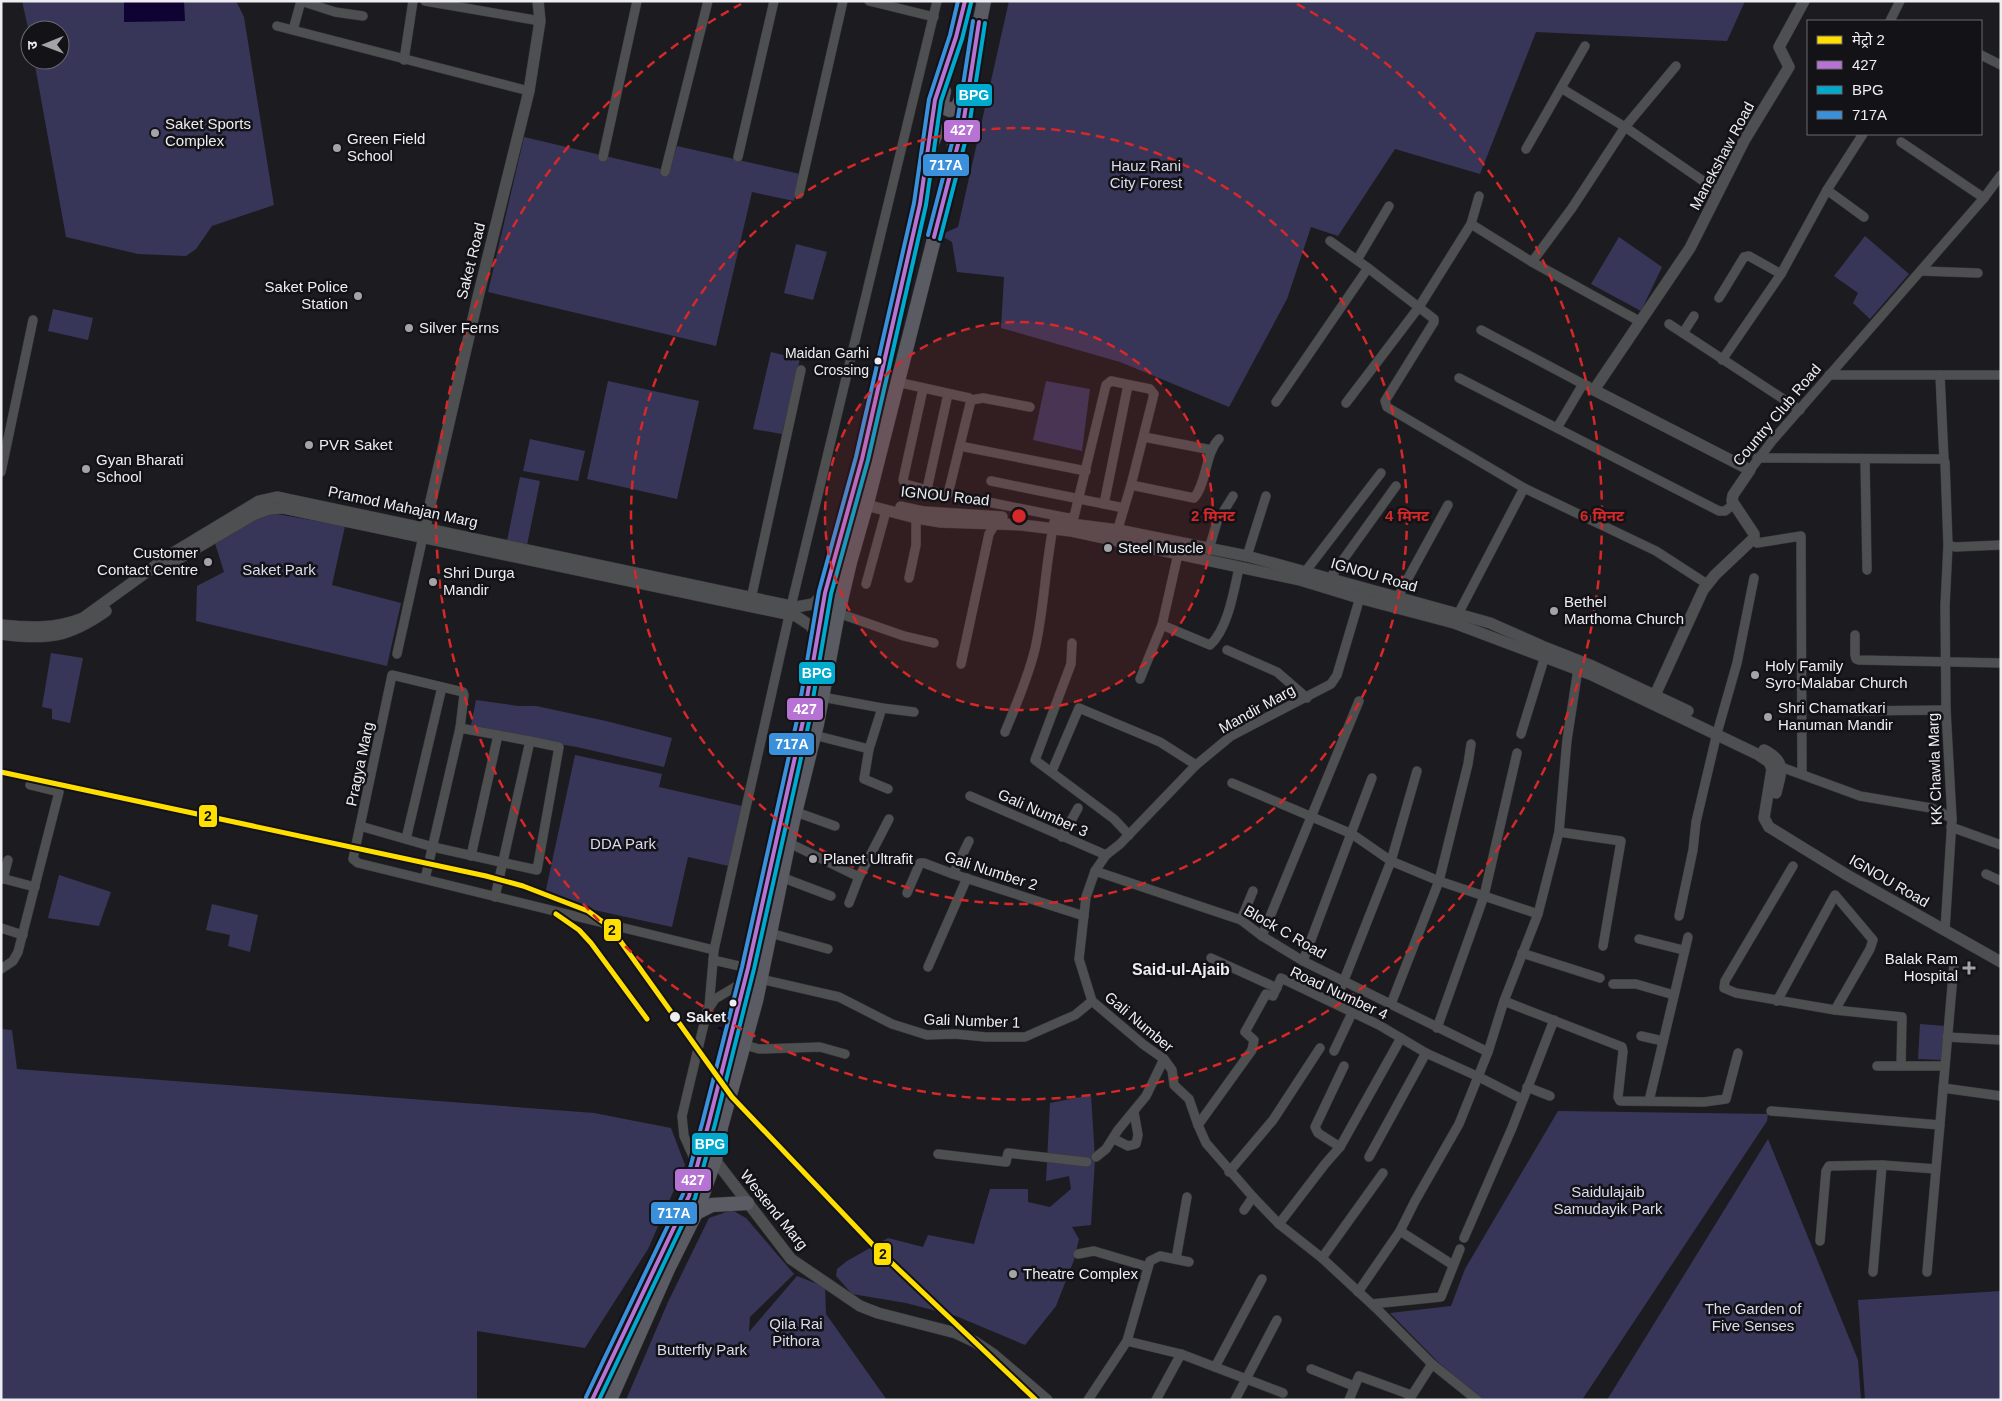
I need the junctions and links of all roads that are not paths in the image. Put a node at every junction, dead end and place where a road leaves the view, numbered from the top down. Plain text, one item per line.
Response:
1 (301, 1) edge
2 (413, 1) edge
3 (425, 1) edge
4 (538, 1) edge
5 (637, 1) edge
6 (708, 1) edge
7 (774, 1) edge
8 (843, 1) edge
9 (869, 1) edge
10 (937, 1) edge
11 (965, 1) edge
12 (984, 1) edge
13 (1804, 1) edge
14 (1900, 1) edge
15 (363, 16) dead end
16 (934, 17) junction
17 (1890, 20) edge
18 (540, 21) junction
19 (277, 26) dead end
20 (293, 30) junction
21 (956, 37) junction
22 (1585, 46) dead end
23 (1982, 56) edge
24 (404, 60) junction
25 (972, 62) junction
26 (1676, 66) dead end
27 (2001, 66) edge
28 (1561, 88) junction
29 (529, 91) junction
30 (1625, 127) junction
31 (1862, 135) edge
32 (1901, 142) dead end
33 (1526, 149) dead end
34 (602, 157) dead end
35 (738, 157) dead end
36 (665, 172) dead end
37 (2001, 175) edge
38 (948, 185) junction
39 (1827, 190) junction
40 (1719, 192) junction
41 (799, 194) dead end
42 (1479, 196) dead end
43 (1984, 198) junction
44 (920, 204) junction
45 (1389, 206) dead end
46 (1864, 217) dead end
47 (1471, 224) junction
48 (1330, 241) dead end
49 (1358, 260) junction
50 (1532, 262) junction
51 (1368, 268) junction
52 (1921, 271) junction
53 (1781, 274) junction
54 (1978, 274) dead end
55 (1719, 298) dead end
56 (1419, 307) junction
57 (1694, 316) dead end
58 (33, 320) dead end
59 (1639, 321) junction
60 (1669, 324) dead end
61 (1481, 330) dead end
62 (1683, 333) junction
63 (1722, 360) junction
64 (801, 370) dead end
65 (1829, 375) junction
66 (1940, 375) junction
67 (2001, 375) edge
68 (1459, 378) dead end
69 (897, 382) junction
70 (1583, 384) junction
71 (1128, 385) junction
72 (923, 389) junction
73 (1594, 390) junction
74 (948, 394) junction
75 (971, 400) junction
76 (1276, 402) dead end
77 (1346, 403) dead end
78 (1030, 407) dead end
79 (1800, 410) junction
80 (1557, 428) junction
81 (1144, 436) junction
82 (1219, 438) dead end
83 (960, 446) junction
84 (1212, 450) junction
85 (1757, 458) junction
86 (1865, 459) junction
87 (2, 460) edge
88 (1944, 460) junction
89 (1750, 470) junction
90 (1086, 471) junction
91 (1, 472) edge
92 (1381, 472) dead end
93 (991, 481) dead end
94 (1132, 485) junction
95 (1396, 486) dead end
96 (1524, 488) junction
97 (927, 489) junction
98 (1233, 496) dead end
99 (1266, 496) dead end
100 (1079, 499) junction
101 (867, 502) junction
102 (988, 502) dead end
103 (1104, 504) junction
104 (1448, 504) dead end
105 (1734, 504) junction
106 (1124, 508) junction
107 (886, 511) junction
108 (916, 518) junction
109 (995, 524) junction
110 (1053, 528) junction
111 (424, 532) junction
112 (1117, 535) junction
113 (1757, 543) dead end
114 (1948, 545) junction
115 (2001, 546) edge
116 (1209, 549) junction
117 (1178, 554) junction
118 (1246, 556) junction
119 (1239, 568) junction
120 (1867, 570) dead end
121 (1305, 572) junction
122 (909, 578) dead end
123 (1330, 578) junction
124 (1754, 578) dead end
125 (866, 584) dead end
126 (1707, 584) junction
127 (687, 590) junction
128 (825, 593) junction
129 (1361, 593) junction
130 (751, 599) junction
131 (1395, 602) junction
132 (790, 610) junction
133 (838, 613) junction
134 (1456, 618) junction
135 (1162, 625) junction
136 (1494, 625) junction
137 (2, 631) edge
138 (1855, 635) dead end
139 (816, 637) junction
140 (1488, 637) junction
141 (934, 643) dead end
142 (1072, 643) dead end
143 (1227, 650) dead end
144 (397, 654) dead end
145 (1545, 656) junction
146 (1946, 663) junction
147 (2001, 663) edge
148 (961, 664) dead end
149 (1578, 668) junction
150 (1140, 679) dead end
151 (442, 687) junction
152 (1655, 695) junction
153 (822, 697) junction
154 (1307, 698) junction
155 (1359, 701) dead end
156 (882, 708) junction
157 (1946, 710) junction
158 (1856, 711) dead end
159 (914, 712) dead end
160 (460, 728) junction
161 (1718, 730) junction
162 (1005, 732) dead end
163 (1521, 734) dead end
164 (498, 735) junction
165 (814, 735) junction
166 (530, 741) junction
167 (1472, 744) dead end
168 (869, 749) junction
169 (1517, 753) dead end
170 (1196, 765) junction
171 (1781, 766) junction
172 (1052, 771) junction
173 (1417, 771) dead end
174 (1802, 774) junction
175 (1372, 778) dead end
176 (1232, 783) dead end
177 (30, 785) dead end
178 (888, 789) dead end
179 (970, 796) dead end
180 (1078, 808) dead end
181 (796, 812) junction
182 (1312, 816) junction
183 (889, 819) dead end
184 (1765, 822) junction
185 (1951, 823) junction
186 (360, 826) junction
187 (835, 826) dead end
188 (1559, 832) junction
189 (1352, 834) junction
190 (1129, 835) junction
191 (1062, 837) junction
192 (775, 838) junction
193 (406, 839) junction
194 (969, 841) dead end
195 (789, 843) junction
196 (2001, 845) edge
197 (433, 847) junction
198 (1106, 855) junction
199 (471, 856) junction
200 (8, 860) dead end
201 (1391, 861) junction
202 (503, 863) junction
203 (1794, 866) dead end
204 (1095, 871) junction
205 (953, 874) junction
206 (1986, 874) dead end
207 (781, 877) junction
208 (859, 877) junction
209 (2, 878) edge
210 (967, 878) junction
211 (425, 879) junction
212 (1439, 881) junction
213 (2001, 881) edge
214 (35, 887) junction
215 (1253, 891) dead end
216 (907, 893) dead end
217 (495, 896) junction
218 (831, 896) dead end
219 (1484, 896) junction
220 (849, 903) dead end
221 (1538, 914) junction
222 (1084, 916) junction
223 (1679, 916) dead end
224 (1242, 920) junction
225 (1, 928) edge
226 (1945, 930) junction
227 (770, 933) junction
228 (23, 935) junction
229 (1262, 936) junction
230 (1688, 937) dead end
231 (1639, 939) dead end
232 (1603, 946) dead end
233 (828, 949) dead end
234 (714, 950) junction
235 (1683, 950) junction
236 (1522, 953) junction
237 (1211, 958) dead end
238 (713, 960) junction
239 (1303, 961) junction
240 (2001, 962) edge
241 (1954, 964) dead end
242 (928, 967) dead end
243 (1, 969) edge
244 (746, 974) junction
245 (1600, 978) dead end
246 (760, 979) junction
247 (1344, 980) junction
248 (1613, 984) dead end
249 (1276, 988) junction
250 (1674, 995) junction
251 (1092, 1001) junction
252 (1504, 1001) junction
253 (1776, 1001) junction
254 (1335, 1003) junction
255 (1391, 1004) junction
256 (709, 1007) junction
257 (1835, 1010) junction
258 (1352, 1013) junction
259 (1554, 1020) junction
260 (1437, 1028) junction
261 (1641, 1036) dead end
262 (1947, 1037) junction
263 (1401, 1038) junction
264 (2001, 1040) edge
265 (1663, 1041) junction
266 (744, 1045) junction
267 (1320, 1048) dead end
268 (1334, 1051) dead end
269 (1488, 1052) junction
270 (1426, 1053) junction
271 (1738, 1053) dead end
272 (845, 1054) dead end
273 (1164, 1059) junction
274 (1344, 1066) dead end
275 (1877, 1066) dead end
276 (1901, 1066) junction
277 (1944, 1066) junction
278 (1479, 1077) junction
279 (1527, 1087) junction
280 (1943, 1088) junction
281 (1550, 1096) dead end
282 (2001, 1096) edge
283 (1522, 1099) junction
284 (1649, 1101) junction
285 (1771, 1111) dead end
286 (1134, 1112) junction
287 (1198, 1125) junction
288 (1940, 1125) junction
289 (1114, 1139) junction
290 (1340, 1147) junction
291 (938, 1154) dead end
292 (1096, 1157) dead end
293 (1369, 1157) dead end
294 (715, 1160) junction
295 (1087, 1162) dead end
296 (1882, 1165) junction
297 (697, 1166) junction
298 (1936, 1169) junction
299 (1229, 1172) junction
300 (1383, 1173) dead end
301 (1187, 1197) dead end
302 (1253, 1197) junction
303 (747, 1203) junction
304 (1244, 1210) dead end
305 (696, 1213) junction
306 (1279, 1224) junction
307 (1400, 1231) junction
308 (1464, 1238) dead end
309 (1820, 1242) dead end
310 (1460, 1249) dead end
311 (1078, 1254) dead end
312 (1322, 1258) junction
313 (1176, 1259) junction
314 (1189, 1262) dead end
315 (1452, 1265) junction
316 (1148, 1267) junction
317 (1874, 1272) dead end
318 (1927, 1272) dead end
319 (1262, 1279) dead end
320 (1358, 1292) junction
321 (1372, 1304) junction
322 (1277, 1320) dead end
323 (1127, 1341) junction
324 (1181, 1354) junction
325 (1432, 1364) junction
326 (1215, 1367) junction
327 (1311, 1369) dead end
328 (1245, 1378) junction
329 (1354, 1386) junction
330 (1283, 1393) dead end
331 (1410, 1398) edge
332 (592, 1400) edge
333 (610, 1400) edge
334 (1048, 1400) edge
335 (1088, 1400) edge
336 (1156, 1400) edge
337 (1235, 1400) edge
338 (1349, 1400) edge
339 (1477, 1400) edge

1 - 15 street
1 - 20 street
2 - 24 street
3 - 18 street
4 - 18 street, Saket Road
5 - 34 street
6 - 36 street
7 - 35 street
8 - 41 street
9 - 16 street
10 - 16 street
11 - 21 main road
12 - 25 main road
13 - 40 street, Manekshaw Road
14 - 17 street
16 - 132 street
18 - 29 street, Saket Road
19 - 20 street
20 - 24 street
21 - 25 main road
21 - 44 main road
22 - 28 street
23 - 27 street
24 - 29 street
25 - 38 main road
26 - 30 street
28 - 30 street
28 - 33 street
29 - 111 street, Saket Road
30 - 40 street
30 - 50 street
31 - 39 street
32 - 43 street
37 - 43 street, Country Club Road
38 - 44 main road
38 - 69 main road
39 - 46 street
39 - 53 street
40 - 59 street, Manekshaw Road
42 - 47 street
43 - 52 street, Country Club Road
44 - 128 main road
45 - 49 street
47 - 50 street
47 - 56 street
48 - 49 street
49 - 51 street
50 - 59 street
51 - 56 street
51 - 76 street
52 - 54 street
52 - 65 street, Country Club Road
53 - 55 street
53 - 63 street
56 - 77 street
56 - 96 street
57 - 62 street
58 - 87 street
59 - 73 street, Manekshaw Road
60 - 62 street
61 - 70 street
62 - 63 street
63 - 79 street
64 - 130 street
65 - 66 street
65 - 79 street, Country Club Road
66 - 67 street
66 - 88 street, KK Chawla Marg
68 - 80 street
69 - 72 street
69 - 101 main road
70 - 73 street
70 - 80 street
71 - 81 street
71 - 90 street
71 - 103 street
72 - 74 street
72 - 97 street
73 - 89 street
74 - 75 street
74 - 97 street
75 - 78 street
75 - 83 street
79 - 85 street, Country Club Road
80 - 105 street
81 - 84 street
81 - 94 street
82 - 84 street
83 - 90 street
83 - 97 street
84 - 94 street
85 - 86 street
85 - 89 street, Country Club Road
86 - 88 street
86 - 120 street
87 - 91 street
88 - 114 street, KK Chawla Marg
89 - 105 street, Country Club Road
90 - 100 street
92 - 121 street
93 - 100 street
94 - 106 street
95 - 123 street
96 - 126 street
96 - 134 street
98 - 116 street
99 - 118 street
100 - 102 street
100 - 103 street
101 - 107 street, IGNOU Road
101 - 112 street, IGNOU Road
101 - 133 main road
103 - 106 street
104 - 131 street
105 - 126 street
106 - 112 street
107 - 108 street, IGNOU Road
107 - 125 street
108 - 109 street, IGNOU Road
108 - 122 street
109 - 110 street, IGNOU Road
109 - 148 street
110 - 112 street, IGNOU Road
110 - 162 street
111 - 127 street, Pramod Mahajan Marg
111 - 137 street, Pramod Mahajan Marg
111 - 144 street
112 - 116 street, IGNOU Road
112 - 117 street, IGNOU Road
113 - 174 street
114 - 115 street
114 - 146 street, KK Chawla Marg
116 - 118 street, IGNOU Road
117 - 119 street, IGNOU Road
117 - 135 street
118 - 121 street, IGNOU Road
119 - 129 street, IGNOU Road
119 - 135 street
121 - 123 street, IGNOU Road
123 - 129 street, IGNOU Road
124 - 161 street
126 - 152 street
127 - 130 street, Pramod Mahajan Marg
127 - 132 street, Pramod Mahajan Marg
128 - 132 street, Pramod Mahajan Marg
128 - 139 main road
129 - 131 street, IGNOU Road
129 - 154 street, Mandir Marg
130 - 132 street, Pramod Mahajan Marg
131 - 134 street, IGNOU Road
132 - 139 street, Pramod Mahajan Marg
132 - 234 street
133 - 141 street
133 - 153 main road
134 - 136 street, IGNOU Road
134 - 140 street, IGNOU Road
135 - 150 street
136 - 140 street
136 - 152 street, IGNOU Road
138 - 146 street
139 - 192 main road
140 - 145 street, IGNOU Road
142 - 172 street
143 - 154 street
145 - 149 street, IGNOU Road
145 - 163 street
146 - 147 street
146 - 157 street, KK Chawla Marg
149 - 161 street, IGNOU Road
149 - 188 street
151 - 160 street
151 - 186 street, Pragya Marg
151 - 193 street
152 - 161 street, IGNOU Road
153 - 156 street
153 - 165 main road
154 - 170 street, Mandir Marg
155 - 182 street
156 - 159 street
156 - 168 street
157 - 158 street
157 - 185 street, KK Chawla Marg
160 - 164 street
160 - 197 street
161 - 171 street, IGNOU Road
161 - 184 street, IGNOU Road
161 - 223 street
164 - 166 street
164 - 199 street
165 - 168 street
165 - 181 main road
166 - 202 street
166 - 202 street
167 - 212 street
168 - 178 street
169 - 219 street
170 - 172 street
170 - 190 street, Mandir Marg
171 - 174 street
171 - 184 street
172 - 190 street
173 - 201 street
174 - 185 street
175 - 189 street
176 - 182 street
177 - 214 street
179 - 191 street, Gali Number 3
180 - 191 street
181 - 187 street
181 - 195 main road
182 - 189 street
182 - 229 street
183 - 208 street
184 - 226 street, IGNOU Road
185 - 196 street
185 - 226 street, KK Chawla Marg
186 - 193 street
186 - 211 street, Pragya Marg
188 - 221 street
188 - 232 street
189 - 201 street
189 - 239 street
190 - 198 street, Mandir Marg
191 - 198 street, Gali Number 3
192 - 195 street
192 - 244 main road
193 - 197 street
194 - 205 street
195 - 207 main road
195 - 208 street
197 - 199 street
197 - 211 street
198 - 204 street, Mandir Marg
199 - 202 street
200 - 209 street
201 - 212 street
201 - 247 street
202 - 217 street
203 - 253 street
204 - 222 street, Gali Number
204 - 224 street, Block C Road
205 - 210 street, Gali Number 2
205 - 216 street, Gali Number 2
206 - 213 street
207 - 218 street
207 - 227 main road
208 - 220 street
209 - 214 street
210 - 222 street, Gali Number 2
210 - 242 street
211 - 217 street
212 - 219 street
212 - 255 street
214 - 228 street
215 - 224 street
217 - 234 street
219 - 221 street
219 - 260 street
221 - 236 street
222 - 251 street, Gali Number
224 - 229 street, Block C Road
225 - 228 street
226 - 240 street, IGNOU Road
227 - 233 street
227 - 246 main road
228 - 243 street
229 - 239 street, Block C Road
230 - 235 street
231 - 235 street
234 - 238 street
235 - 250 street
236 - 245 street
236 - 252 street
237 - 249 street
238 - 244 street
238 - 256 street
239 - 247 street, Block C Road
241 - 262 street
244 - 256 street
244 - 297 main road
246 - 251 street, Gali Number 1
246 - 266 main road
247 - 254 street
247 - 255 street, Block C Road
248 - 250 street
249 - 254 street, Road Number 4
249 - 287 street, Road Number 4
250 - 265 street
251 - 273 street, Gali Number
252 - 259 street
252 - 269 street
253 - 257 street
253 - 257 street
254 - 258 street, Road Number 4
255 - 260 street, Block C Road
256 - 297 street
257 - 276 street
258 - 263 street, Road Number 4
258 - 268 street
259 - 279 street
259 - 284 street
260 - 269 street, Block C Road
261 - 265 street
262 - 264 street
262 - 277 street
263 - 270 street, Road Number 4
263 - 290 street
265 - 284 street
266 - 272 street
266 - 294 main road
267 - 299 street
269 - 278 street
270 - 278 street, Road Number 4
270 - 293 street
271 - 284 street
273 - 286 street
273 - 287 street, Gali Number
274 - 290 street
275 - 276 street
276 - 277 street
277 - 280 street
278 - 283 street, Road Number 4
278 - 307 street
279 - 281 street
279 - 283 street
280 - 282 street
280 - 288 street
283 - 308 street
285 - 288 street
286 - 289 street
286 - 289 street
287 - 299 street, Gali Number
288 - 298 street
289 - 292 street
290 - 306 street
291 - 295 street
294 - 303 street, Westend Marg
294 - 305 main road
296 - 298 street
296 - 309 street
296 - 317 street
297 - 332 main road
298 - 318 street
299 - 302 street, Gali Number
300 - 312 street
301 - 313 street
302 - 304 street
302 - 306 street, Gali Number
303 - 305 main road
303 - 334 street, Westend Marg
305 - 333 main road
306 - 312 street, Gali Number
307 - 315 street
307 - 320 street
310 - 315 street
311 - 316 street
312 - 320 street, Gali Number
313 - 314 street
313 - 316 street
315 - 321 street
316 - 323 street
319 - 326 street
320 - 321 street, Gali Number
321 - 325 street, Gali Number
322 - 328 street
323 - 324 street
323 - 335 street
324 - 326 street
324 - 336 street
325 - 331 street
325 - 339 street, Gali Number
326 - 328 street
327 - 329 street
328 - 330 street
328 - 337 street
329 - 331 street
329 - 338 street

